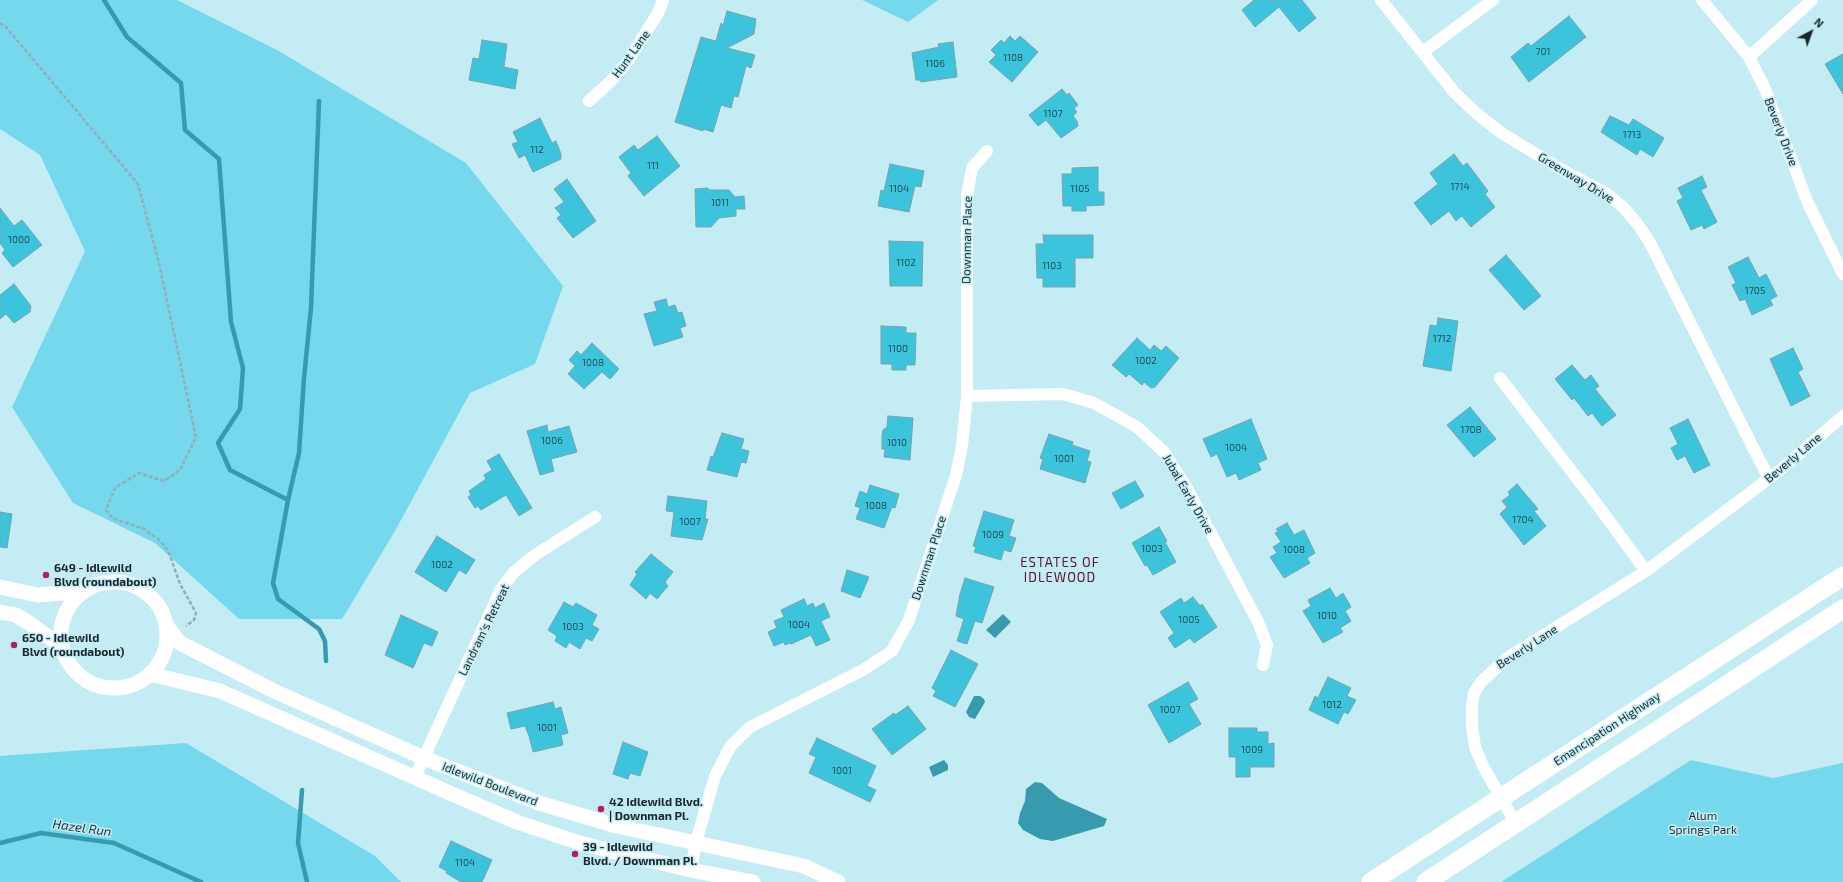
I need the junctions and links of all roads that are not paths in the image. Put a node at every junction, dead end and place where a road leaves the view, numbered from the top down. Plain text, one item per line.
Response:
1 (663, 0) edge
2 (1381, 0) edge
3 (1493, 0) edge
4 (1702, 0) edge
5 (1812, 0) edge
6 (1423, 52) junction
7 (1749, 57) junction
8 (590, 101) dead end
9 (987, 151) dead end
10 (1843, 274) edge
11 (1500, 378) dead end
12 (967, 396) junction
13 (1843, 416) edge
14 (1769, 479) junction
15 (595, 517) dead end
16 (1646, 572) junction
17 (1843, 576) edge
18 (0, 587) edge
19 (84, 591) junction
20 (1843, 609) edge
21 (0, 612) edge
22 (166, 625) junction
23 (62, 647) junction
24 (1263, 665) dead end
25 (150, 674) junction
26 (424, 758) junction
27 (415, 777) junction
28 (1500, 797) junction
29 (1516, 824) junction
30 (696, 842) junction
31 (691, 870) junction
32 (753, 882) edge
33 (838, 882) edge
34 (1371, 882) edge
35 (1426, 882) edge

1 - 8 street, Hunt Lane
2 - 6 street, Greenway Drive
3 - 6 street
4 - 7 street, Beverly Drive
5 - 7 street
6 - 14 street, Greenway Drive
7 - 10 street, Beverly Drive
9 - 12 street, Downman Place
11 - 16 street
12 - 24 street, Jubal Early Drive
12 - 30 street, Downman Place
13 - 14 street, Beverly Lane
14 - 16 street, Beverly Lane
15 - 26 street, Landram's Retreat
16 - 28 street, Beverly Lane
17 - 28 main road, Emancipation Highway
18 - 19 street
19 - 22 street
19 - 23 street
20 - 29 main road
21 - 23 street
22 - 25 street
22 - 26 street, Idlewild Boulevard
23 - 25 street
25 - 27 street, Idlewild Boulevard
26 - 27 street, Landram's Retreat
26 - 30 street, Idlewild Boulevard
27 - 31 street, Idlewild Boulevard
28 - 29 street, Beverly Lane
28 - 34 main road, Emancipation Highway
29 - 35 main road
30 - 31 street, Downman Place
30 - 33 street, Idlewild Boulevard
31 - 32 street, Idlewild Boulevard

